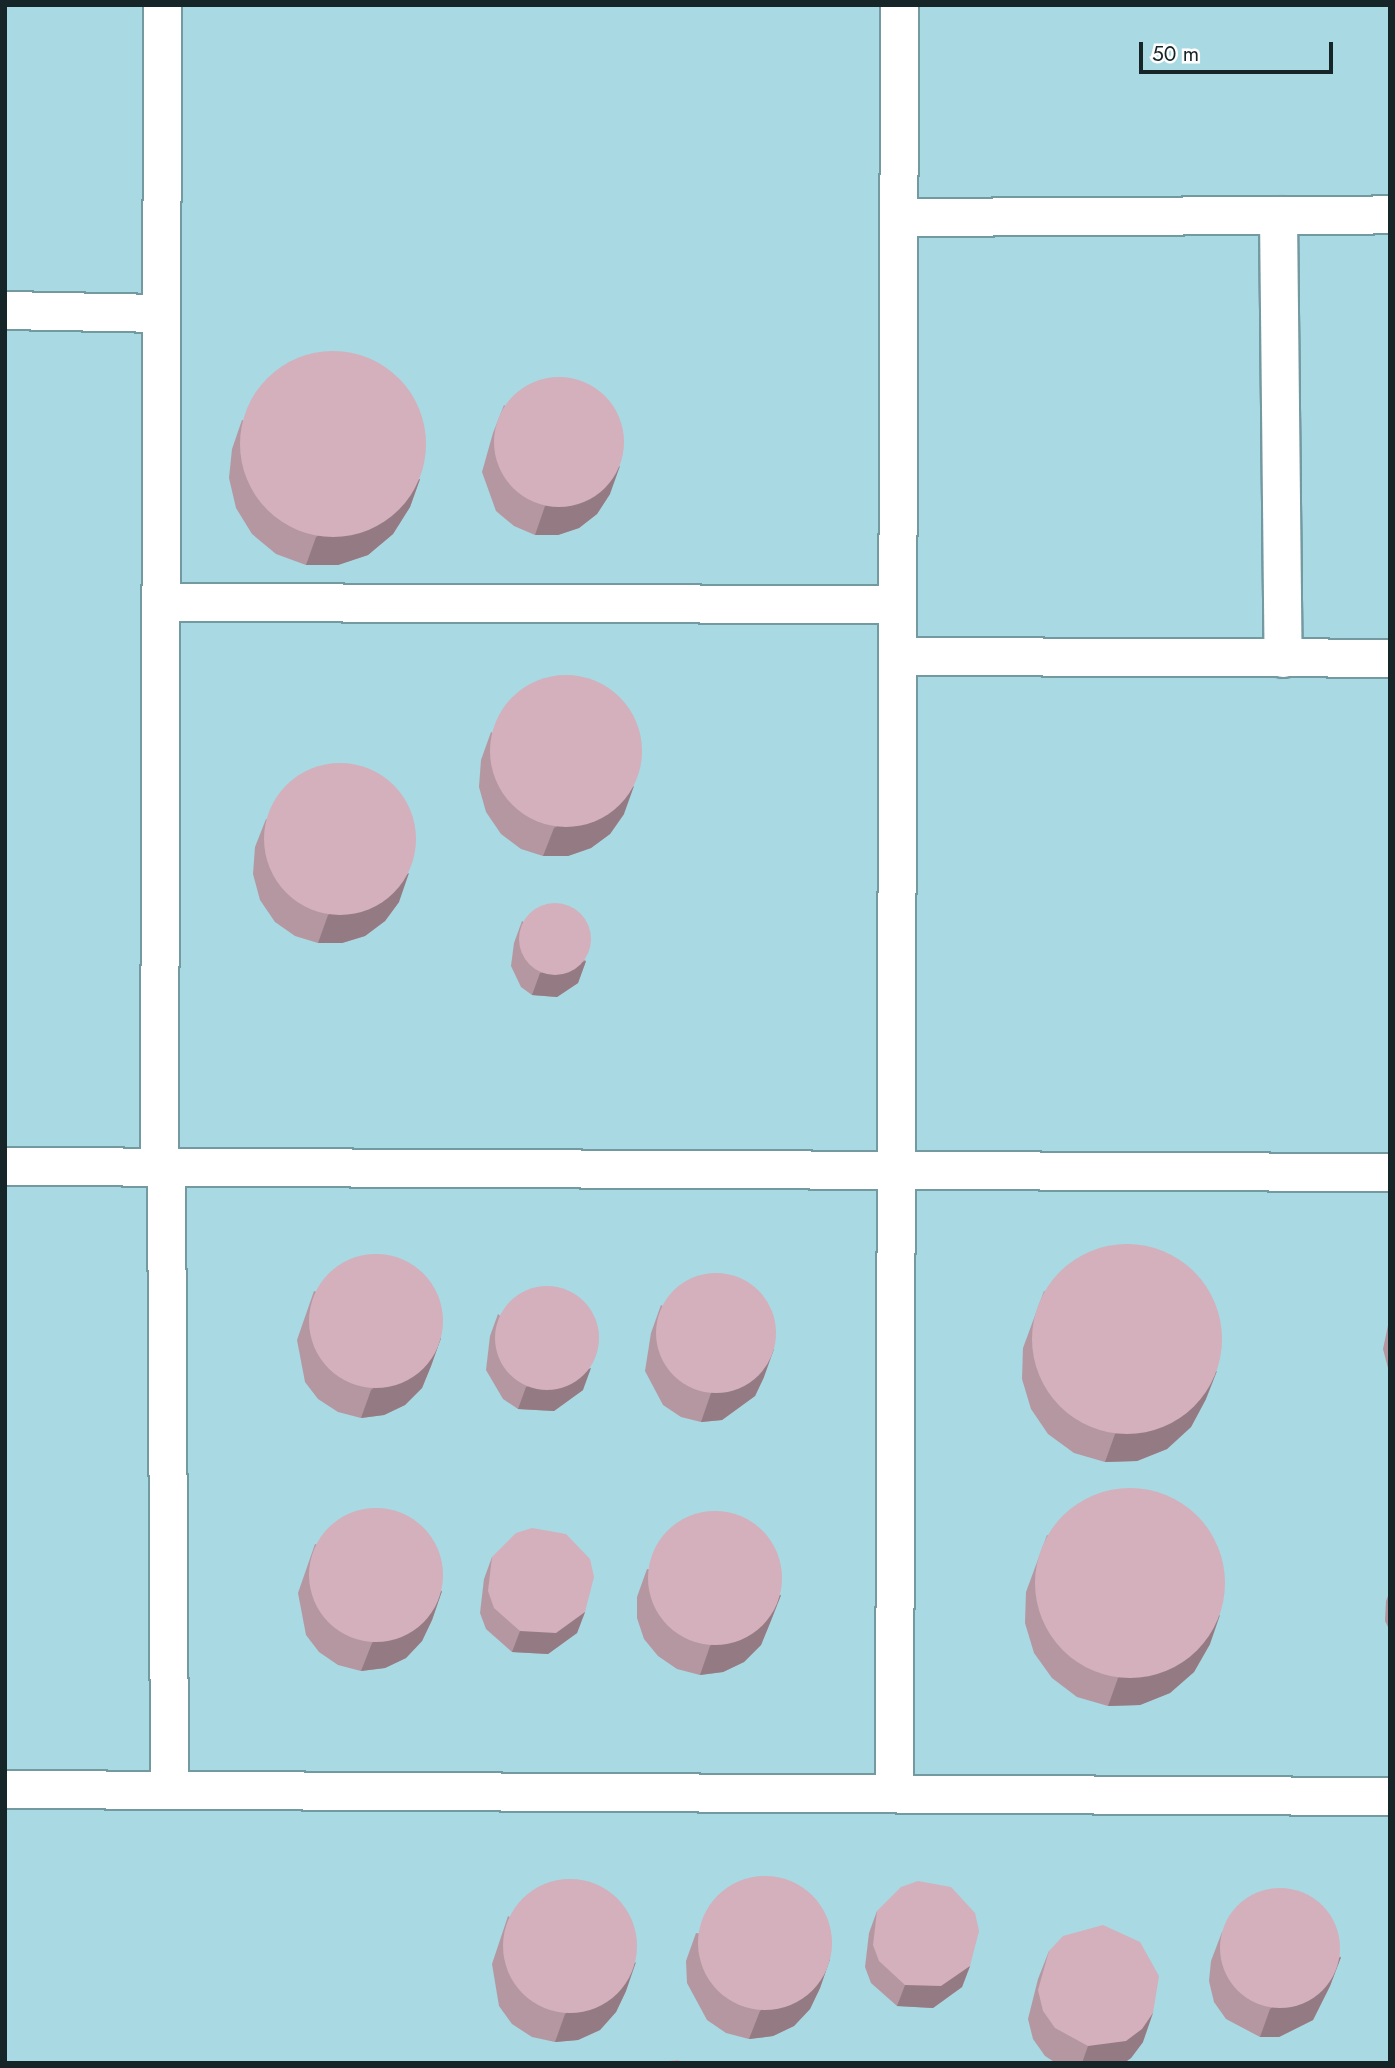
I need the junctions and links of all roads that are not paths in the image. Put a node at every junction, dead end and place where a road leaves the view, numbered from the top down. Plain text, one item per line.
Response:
1 (162, 5) edge
2 (899, 5) edge
3 (1278, 215) junction
4 (1390, 215) edge
5 (898, 217) junction
6 (5, 310) edge
7 (161, 313) junction
8 (161, 602) junction
9 (897, 604) junction
10 (897, 656) junction
11 (1283, 658) junction
12 (1390, 658) edge
13 (5, 1166) edge
14 (163, 1166) junction
15 (895, 1171) junction
16 (1390, 1172) edge
17 (5, 1789) edge
18 (169, 1790) junction
19 (894, 1793) junction
20 (1390, 1796) edge

1 - 7 lane
2 - 5 lane
3 - 4 lane
3 - 5 lane
3 - 11 lane
5 - 9 lane
6 - 7 lane
7 - 8 lane
8 - 9 lane
8 - 14 lane
9 - 10 lane
10 - 11 lane
10 - 15 lane
11 - 12 lane
13 - 14 lane
14 - 15 lane
14 - 18 lane
15 - 16 lane
15 - 19 lane
17 - 18 lane
18 - 19 lane
19 - 20 lane

